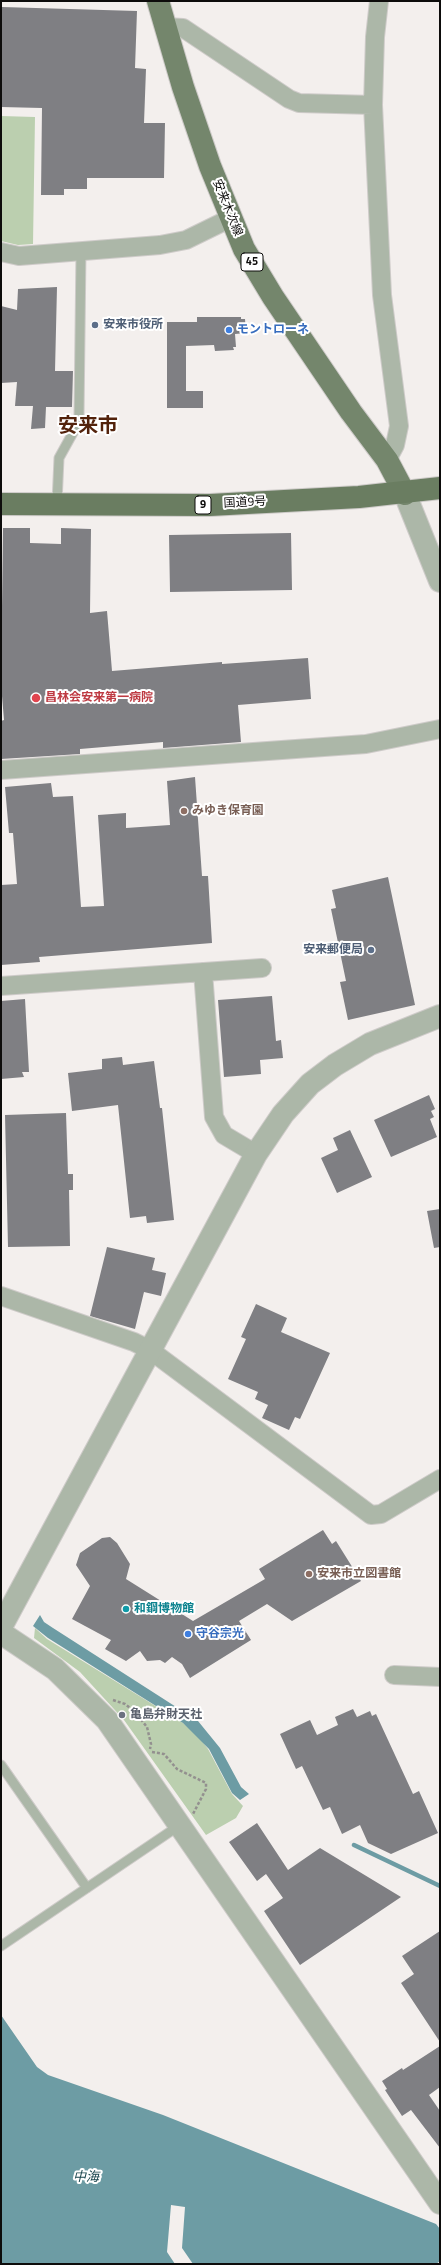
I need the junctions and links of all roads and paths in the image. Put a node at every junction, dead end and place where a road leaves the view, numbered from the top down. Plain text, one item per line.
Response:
1 (158, 1) edge
2 (379, 1) edge
3 (165, 27) junction
4 (373, 105) junction
5 (231, 218) junction
6 (81, 251) junction
7 (1, 252) edge
8 (387, 460) junction
9 (440, 488) edge
10 (405, 494) junction
11 (57, 503) junction
12 (1, 504) edge
13 (440, 581) edge
14 (440, 729) edge
15 (1, 770) edge
16 (262, 968) dead end
17 (203, 972) junction
18 (1, 986) edge
19 (440, 1016) edge
20 (256, 1154) junction
21 (1, 1296) edge
22 (150, 1350) junction
23 (440, 1479) edge
24 (1, 1627) edge
25 (1, 1633) edge
26 (394, 1675) dead end
27 (440, 1677) edge
28 (109, 1698) dead end
29 (1, 1765) edge
30 (185, 1821) junction
31 (87, 1888) junction
32 (1, 1946) edge
33 (440, 2203) edge

1 - 3 main road, 安来木次線 / 45
2 - 4 street
3 - 4 street
3 - 5 main road, 安来木次線 / 45
4 - 8 street
5 - 6 street
5 - 8 main road, 安来木次線 / 45
6 - 7 street
6 - 11 lane
8 - 10 main road, 安来木次線 / 45
9 - 10 highway, 国道9号 / 9
10 - 11 highway, 国道9号 / 9
10 - 13 street
11 - 12 highway, 国道9号 / 9
14 - 15 street
16 - 17 street
17 - 18 street
17 - 20 street
19 - 20 street
20 - 22 street
21 - 22 street
22 - 23 street
22 - 24 street
25 - 30 street
26 - 27 street
28 - 30 path
29 - 31 lane
30 - 31 lane
30 - 33 street
31 - 32 lane

